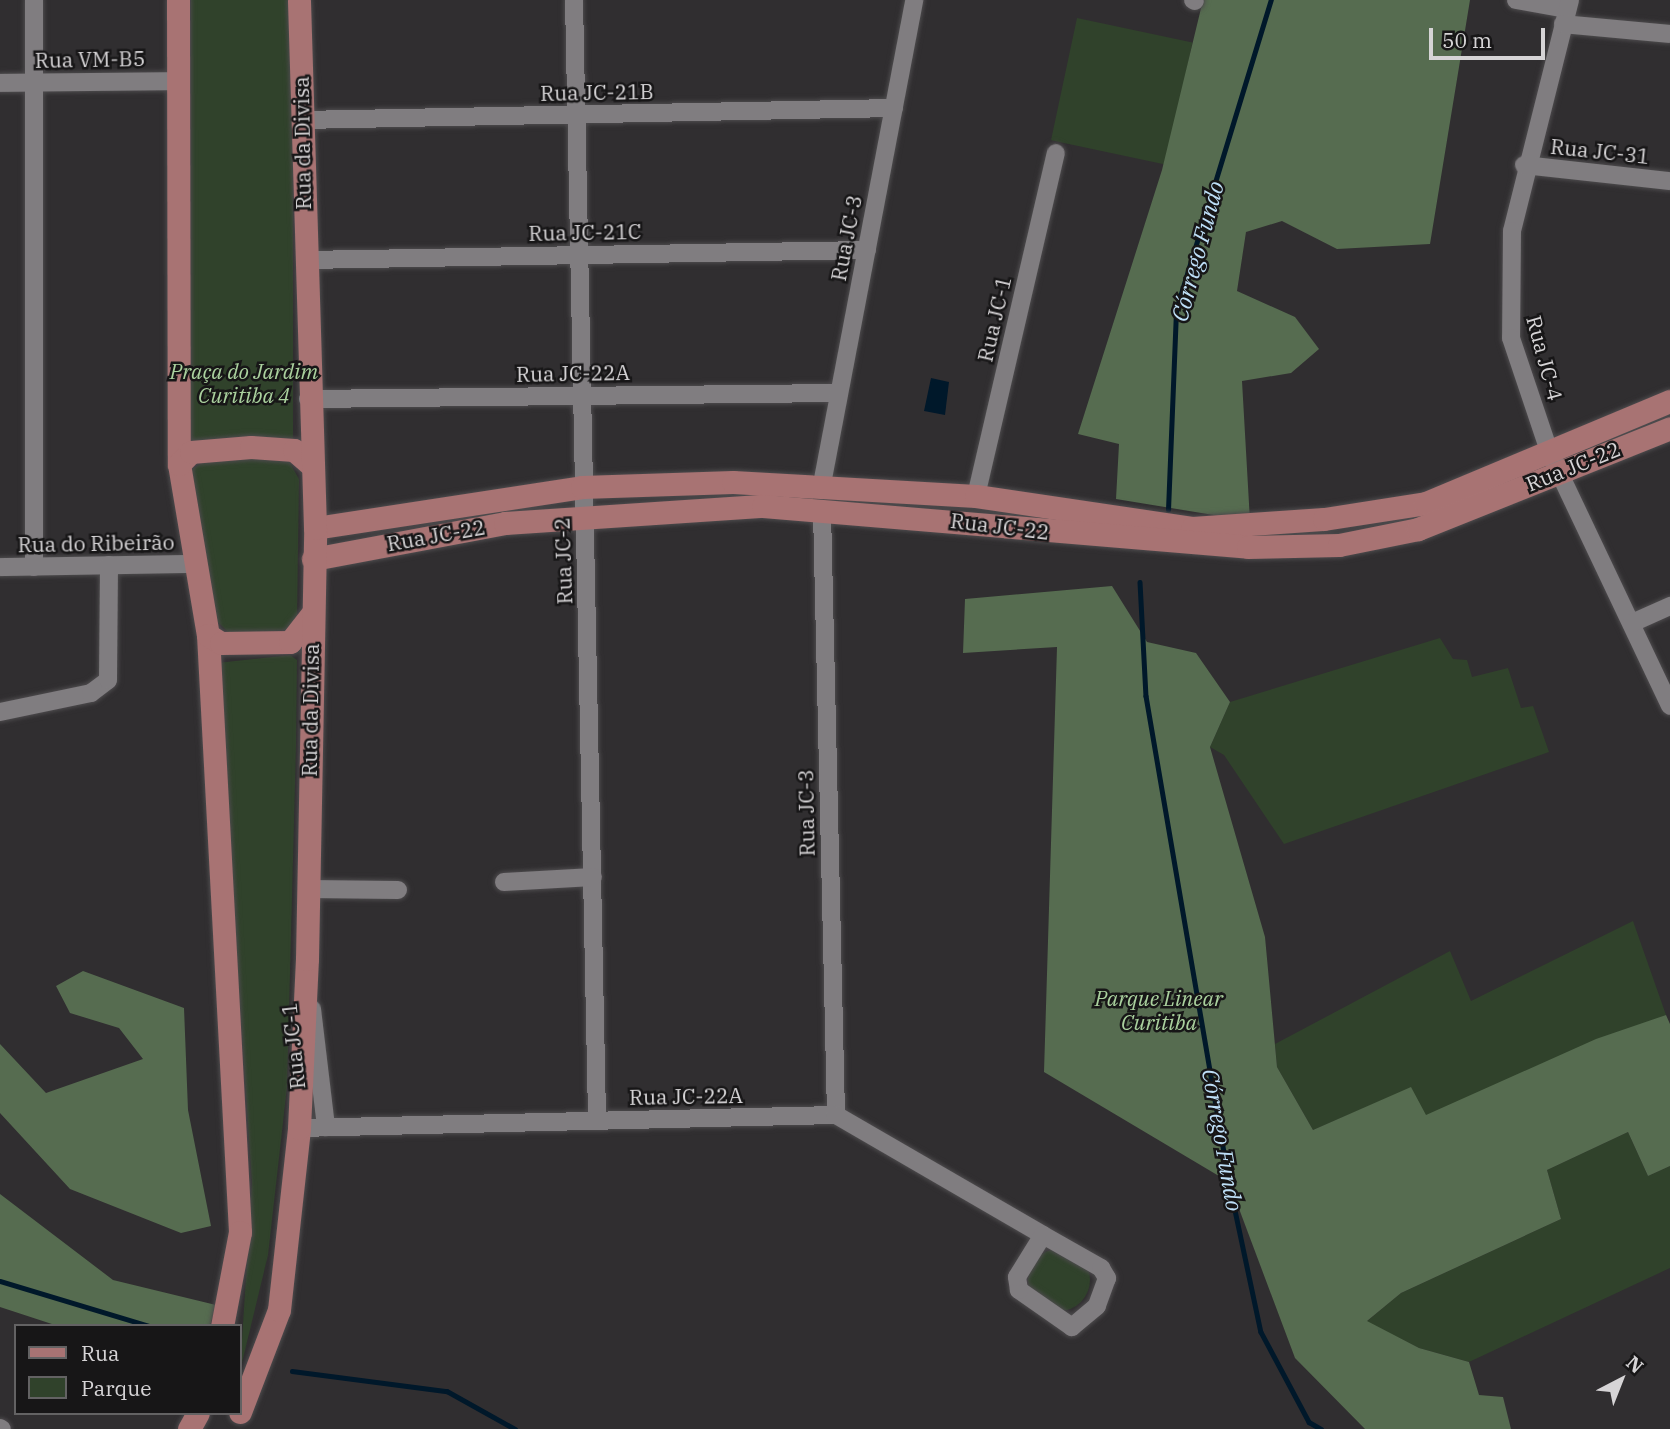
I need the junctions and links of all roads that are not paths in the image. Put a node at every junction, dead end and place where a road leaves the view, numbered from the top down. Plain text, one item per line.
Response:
1 (34, 0) edge
2 (178, 0) edge
3 (299, 0) edge
4 (573, 0) edge
5 (914, 0) edge
6 (1516, 0) edge
7 (1564, 10) edge
8 (1670, 34) edge
9 (181, 81) junction
10 (0, 83) edge
11 (33, 83) junction
12 (894, 108) junction
13 (575, 115) junction
14 (302, 120) junction
15 (1056, 153) dead end
16 (1524, 165) junction
17 (1670, 181) edge
18 (867, 250) junction
19 (578, 255) junction
20 (305, 260) junction
21 (839, 393) junction
22 (580, 396) junction
23 (308, 398) junction
24 (1670, 401) edge
25 (1670, 428) edge
26 (1555, 461) junction
27 (179, 464) junction
28 (310, 464) junction
29 (822, 484) junction
30 (582, 487) junction
31 (976, 496) junction
32 (822, 511) junction
33 (584, 517) junction
34 (1074, 524) junction
35 (315, 528) junction
36 (313, 559) junction
37 (192, 564) junction
38 (109, 565) junction
39 (0, 567) edge
40 (34, 567) junction
41 (1670, 606) edge
42 (311, 615) junction
43 (1632, 623) junction
44 (208, 635) junction
45 (1670, 706) edge
46 (0, 712) edge
47 (593, 877) junction
48 (504, 882) dead end
49 (308, 889) junction
50 (398, 890) dead end
51 (307, 959) junction
52 (836, 1115) junction
53 (597, 1121) junction
54 (326, 1127) junction
55 (299, 1128) junction
56 (1043, 1235) junction
57 (222, 1324) edge
58 (242, 1404) edge

1 - 11 street
2 - 9 main road
3 - 14 main road, Rua da Divisa
4 - 13 street, Rua JC-2
5 - 12 street, Rua JC-3
6 - 7 street
7 - 8 street
7 - 16 street, Rua JC-4
9 - 11 street, Rua VM-B5
9 - 27 main road
10 - 11 street, Rua VM-B5
11 - 40 street
12 - 13 street, Rua JC-21B
12 - 18 street, Rua JC-3
13 - 14 street, Rua JC-21B
13 - 19 street, Rua JC-2
14 - 20 main road, Rua da Divisa
15 - 31 street, Rua JC-1
16 - 17 street, Rua JC-31
16 - 26 street, Rua JC-4
18 - 19 street, Rua JC-21C
18 - 21 street, Rua JC-3
19 - 20 street, Rua JC-21C
19 - 22 street, Rua JC-2
20 - 23 main road, Rua da Divisa
21 - 22 street, Rua JC-22A
21 - 29 street, Rua JC-3
22 - 23 street, Rua JC-22A
22 - 30 street, Rua JC-2
23 - 28 main road, Rua da Divisa
24 - 26 main road, Rua JC-22
25 - 26 main road, Rua JC-22
26 - 34 main road, Rua JC-22
26 - 43 street, Rua JC-4
27 - 28 main road
27 - 37 main road
28 - 35 main road, Rua da Divisa
29 - 30 main road, Rua JC-22
29 - 31 main road, Rua JC-22
30 - 33 street, Rua JC-2
30 - 35 main road, Rua JC-22
31 - 34 main road, Rua JC-22
32 - 33 main road, Rua JC-22
32 - 34 main road, Rua JC-22
32 - 52 street, Rua JC-3
33 - 36 main road, Rua JC-22
33 - 47 street, Rua JC-2
35 - 36 main road, Rua da Divisa
36 - 42 main road, Rua da Divisa
37 - 38 street, Rua do Ribeirão
37 - 44 main road
38 - 40 street, Rua do Ribeirão
38 - 46 street
39 - 40 street, Rua do Ribeirão
41 - 43 street
42 - 44 main road
42 - 49 main road, Rua da Divisa
43 - 45 street, Rua JC-4
44 - 57 main road
47 - 48 street
47 - 53 street, Rua JC-2
49 - 50 street
49 - 51 main road, Rua da Divisa
51 - 54 street, Rua JC-1
51 - 55 main road, Rua da Divisa
52 - 53 street, Rua JC-22A
52 - 56 street
53 - 54 street, Rua JC-22A
54 - 55 street, Rua JC-22A
55 - 58 main road, Rua da Divisa
56 - 56 street

